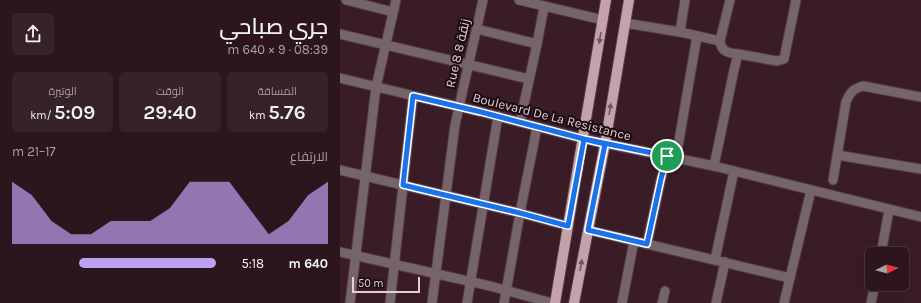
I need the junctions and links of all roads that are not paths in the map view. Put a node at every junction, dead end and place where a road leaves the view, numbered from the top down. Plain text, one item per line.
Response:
1 (346, 0) edge
2 (396, 0) edge
3 (483, 0) edge
4 (519, 0) edge
5 (606, 0) edge
6 (629, 0) edge
7 (685, 0) edge
8 (730, 0) edge
9 (796, 0) edge
10 (544, 7) junction
11 (393, 12) junction
12 (603, 20) junction
13 (625, 23) junction
14 (476, 28) junction
15 (680, 32) junction
16 (340, 34) edge
17 (697, 36) junction
18 (720, 41) junction
19 (386, 44) junction
20 (537, 44) junction
21 (738, 54) junction
22 (468, 65) junction
23 (340, 78) edge
24 (529, 80) junction
25 (376, 87) junction
26 (413, 96) junction
27 (921, 96) edge
28 (458, 107) junction
29 (498, 116) junction
30 (520, 122) junction
31 (538, 127) junction
32 (584, 139) junction
33 (605, 144) junction
34 (837, 154) junction
35 (672, 157) junction
36 (714, 166) junction
37 (921, 169) edge
38 (340, 170) edge
39 (734, 171) junction
40 (366, 176) junction
41 (833, 180) dead end
42 (403, 185) junction
43 (811, 190) junction
44 (446, 196) junction
45 (484, 204) junction
46 (889, 210) junction
47 (520, 213) junction
48 (921, 217) edge
49 (568, 226) junction
50 (588, 230) junction
51 (634, 241) junction
52 (647, 244) junction
53 (882, 247) edge
54 (340, 252) edge
55 (356, 255) junction
56 (715, 260) junction
57 (725, 262) junction
58 (394, 265) junction
59 (436, 275) junction
60 (790, 278) junction
61 (470, 282) junction
62 (507, 291) junction
63 (665, 291) dead end
64 (874, 291) edge
65 (350, 303) edge
66 (390, 303) edge
67 (432, 303) edge
68 (467, 303) edge
69 (504, 303) edge
70 (552, 303) edge
71 (555, 303) edge
72 (574, 303) edge
73 (622, 303) edge
74 (662, 303) edge
75 (716, 303) edge
76 (784, 303) edge
77 (871, 303) edge

1 - 11 street
2 - 11 street
3 - 14 street, Rue 8 8 زنقة
4 - 10 street
5 - 12 main road
6 - 13 main road
7 - 15 street
8 - 18 street
9 - 21 street
10 - 12 street
10 - 20 street
11 - 19 street
12 -> 32 main road
13 - 15 street
33 -> 13 main road
14 - 20 street
14 - 22 street, Rue 8 8 زنقة
15 - 17 street
16 - 19 street
17 - 18 street
17 - 35 street
18 - 21 street
19 - 22 street
19 - 25 street
20 - 24 street
21 - 36 street
22 - 24 street
22 - 28 street, Rue 8 8 زنقة
23 - 25 street, Boulevard De La Resistance
24 - 30 street
25 - 26 street, Boulevard De La Resistance
25 - 40 street
26 - 28 street, Boulevard De La Resistance
26 - 42 street
27 - 34 street
28 - 29 street, Boulevard De La Resistance
28 - 44 street, Rue 8 8 زنقة
29 - 30 street, Boulevard De La Resistance
29 - 45 street
30 - 31 street, Boulevard De La Resistance
31 - 32 street, Boulevard De La Resistance
31 - 47 street
32 - 33 street, Boulevard De La Resistance
32 - 49 main road
33 - 35 street, Boulevard De La Resistance
33 - 50 main road
34 - 37 street
34 - 41 street
35 - 36 street, Boulevard De La Resistance
35 - 52 street
36 - 39 street, Boulevard De La Resistance
38 - 40 street
39 - 43 street, Boulevard De La Resistance
39 - 56 street
40 - 42 street
40 - 55 street
42 - 44 street
42 - 58 street
43 - 46 street, Boulevard De La Resistance
43 - 60 street
44 - 45 street
44 - 59 street, Rue 8 8 زنقة
45 - 47 street
45 - 61 street
46 - 48 street, Boulevard De La Resistance
46 - 53 street
47 - 49 street
47 - 62 street
49 - 71 main road
50 - 51 street
72 -> 50 main road
51 - 52 street
51 - 73 street
52 - 56 street
54 - 55 street
55 - 58 street
55 - 65 street
56 - 57 street
57 - 60 street
57 - 75 street
58 - 59 street
58 - 66 street
59 - 61 street
59 - 67 street, Rue 8 8 زنقة
60 - 76 street
61 - 62 street
61 - 68 street
62 - 69 street
62 - 70 street
63 - 74 street
64 - 77 street

